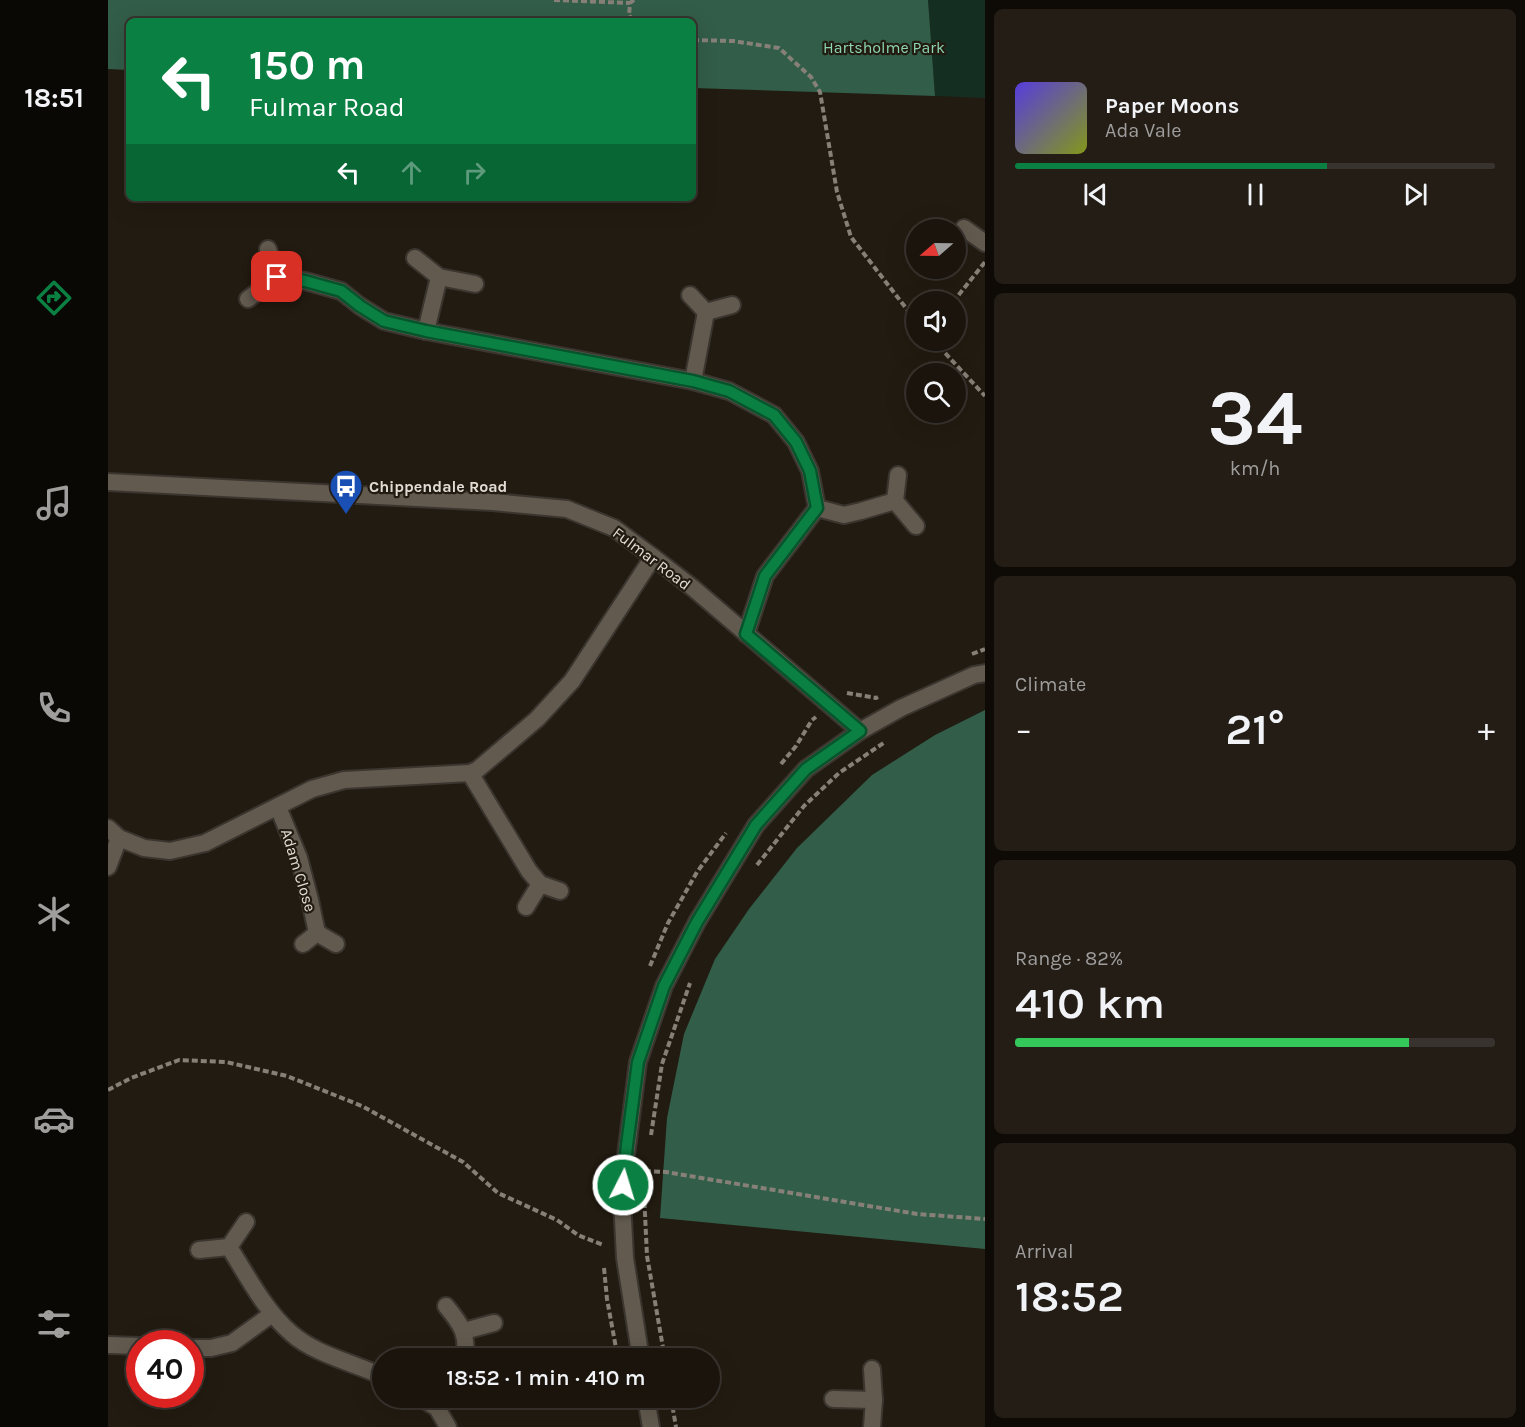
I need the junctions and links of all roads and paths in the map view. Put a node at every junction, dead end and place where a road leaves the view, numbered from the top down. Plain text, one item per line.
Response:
1 (554, 0) edge
2 (632, 2) edge
3 (632, 18) edge
4 (696, 40) edge
5 (966, 229) edge
6 (985, 243) edge
7 (268, 249) dead end
8 (415, 258) dead end
9 (985, 261) edge
10 (277, 277) junction
11 (439, 277) junction
12 (475, 284) dead end
13 (962, 291) edge
14 (690, 295) dead end
15 (248, 299) dead end
16 (732, 304) dead end
17 (906, 308) edge
18 (706, 312) junction
19 (426, 331) junction
20 (943, 351) edge
21 (693, 381) junction
22 (985, 396) edge
23 (898, 475) dead end
24 (108, 482) edge
25 (895, 501) junction
26 (817, 508) junction
27 (916, 526) dead end
28 (653, 557) junction
29 (746, 634) junction
30 (985, 649) edge
31 (970, 654) dead end
32 (985, 673) edge
33 (844, 693) dead end
34 (886, 693) dead end
35 (860, 731) junction
36 (893, 737) dead end
37 (470, 773) junction
38 (278, 807) junction
39 (113, 833) edge
40 (108, 867) edge
41 (755, 868) dead end
42 (540, 884) junction
43 (560, 891) dead end
44 (526, 907) dead end
45 (317, 933) junction
46 (303, 944) dead end
47 (336, 944) dead end
48 (692, 977) dead end
49 (108, 1090) edge
50 (650, 1139) dead end
51 (647, 1160) dead end
52 (645, 1183) dead end
53 (985, 1219) edge
54 (246, 1221) dead end
55 (603, 1245) dead end
56 (229, 1247) junction
57 (199, 1250) dead end
58 (604, 1267) dead end
59 (446, 1306) dead end
60 (273, 1314) junction
61 (495, 1323) dead end
62 (464, 1331) junction
63 (108, 1345) edge
64 (126, 1346) edge
65 (204, 1348) edge
66 (466, 1348) edge
67 (616, 1348) edge
68 (639, 1348) edge
69 (663, 1348) edge
70 (872, 1369) dead end
71 (372, 1372) edge
72 (833, 1399) dead end
73 (874, 1400) junction
74 (442, 1408) edge
75 (648, 1408) edge
76 (673, 1408) edge
77 (448, 1427) edge
78 (651, 1427) edge
79 (676, 1427) edge
80 (872, 1427) edge

1 - 2 path
2 - 3 path
4 - 17 path
5 - 6 street
7 - 10 street
8 - 11 street
9 - 13 path
10 - 15 street
10 - 19 street
11 - 12 street
11 - 19 street
14 - 18 street
16 - 18 street
18 - 21 street
19 - 21 street
20 - 22 path
21 - 26 street
23 - 25 street
24 - 28 street, Fulmar Road
25 - 26 street
25 - 27 street
26 - 29 street
28 - 29 street, Fulmar Road
28 - 37 street
29 - 35 street, Fulmar Road
30 - 31 path
32 - 35 street
33 - 34 path
35 - 68 street
36 - 41 path
37 - 38 street
37 - 42 street
38 - 39 street
38 - 45 street, Adam Close
39 - 40 street
42 - 43 street
42 - 44 street
45 - 46 street, Adam Close
45 - 47 street, Adam Close
48 - 50 path
49 - 55 path
51 - 53 path
52 - 69 path
54 - 56 street
56 - 57 street
56 - 60 street
58 - 67 path
59 - 62 street
60 - 65 street
60 - 71 street
61 - 62 street
62 - 66 street
63 - 64 street
70 - 73 street
72 - 73 street
73 - 80 street
74 - 77 street
75 - 78 street
76 - 79 path

